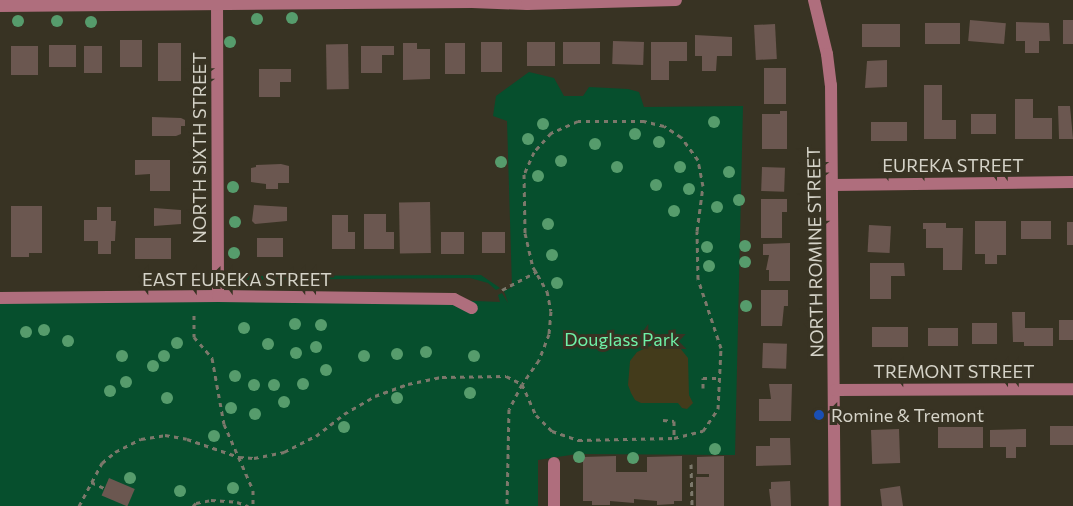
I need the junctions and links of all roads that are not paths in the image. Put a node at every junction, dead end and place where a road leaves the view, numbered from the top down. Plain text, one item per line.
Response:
1 (610, 0) edge
2 (676, 0) edge
3 (814, 0) edge
4 (217, 2) edge
5 (0, 6) edge
6 (1073, 182) edge
7 (833, 185) junction
8 (218, 296) junction
9 (0, 298) edge
10 (472, 308) dead end
11 (1073, 389) edge
12 (835, 390) junction
13 (554, 463) dead end
14 (554, 506) edge
15 (836, 506) edge

1 - 2 street
1 - 4 street
3 - 7 street, NORTH ROMINE STREET
4 - 5 street
4 - 8 street, NORTH SIXTH STREET
6 - 7 street, EUREKA STREET
7 - 12 street, NORTH ROMINE STREET
8 - 9 street, EAST EUREKA STREET
8 - 10 street, EAST EUREKA STREET
11 - 12 street, TREMONT STREET
12 - 15 street, NORTH ROMINE STREET
13 - 14 street

